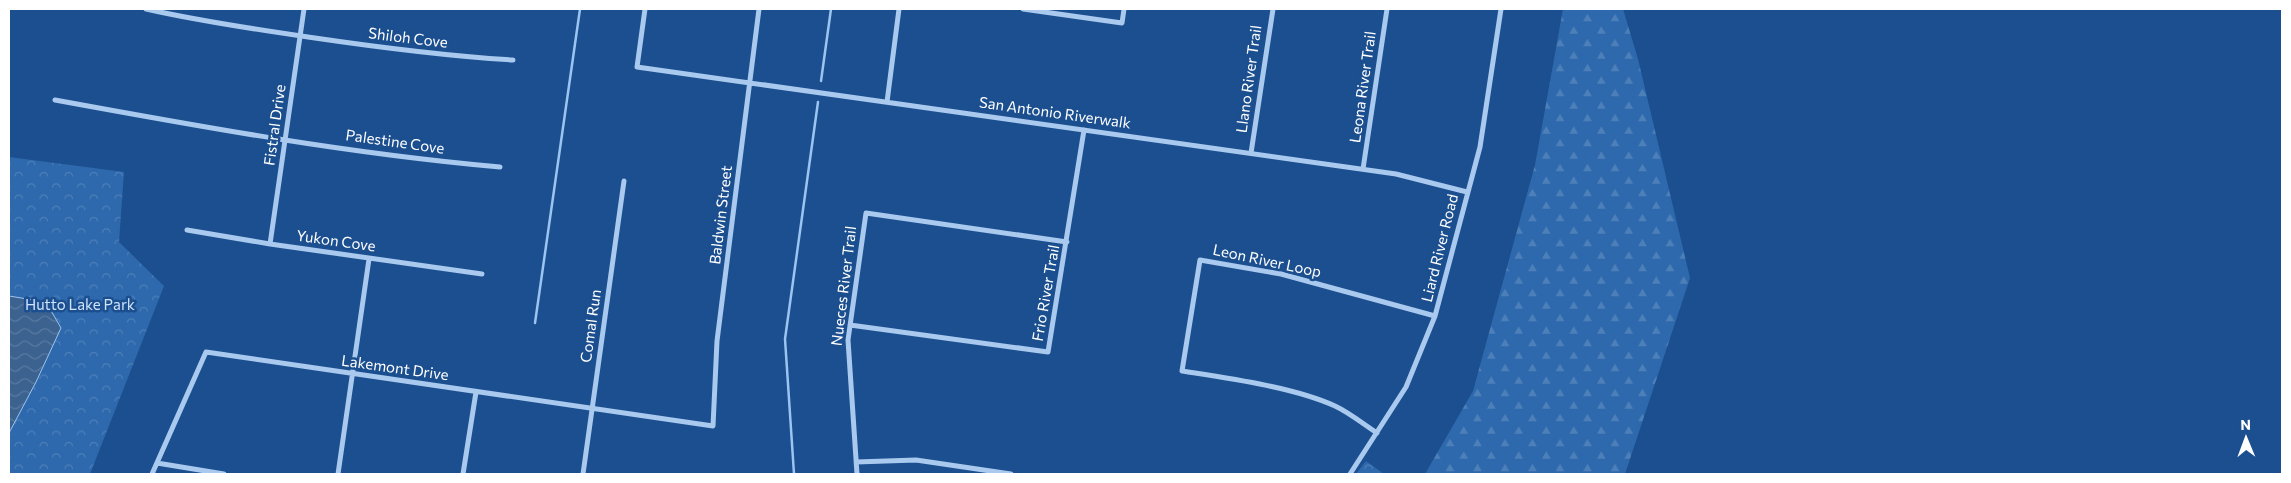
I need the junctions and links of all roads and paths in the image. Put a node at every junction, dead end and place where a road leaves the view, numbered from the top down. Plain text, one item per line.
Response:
1 (146, 9) edge
2 (304, 9) edge
3 (645, 9) edge
4 (759, 9) edge
5 (899, 9) edge
6 (1023, 9) edge
7 (1124, 9) edge
8 (1272, 9) edge
9 (1387, 9) edge
10 (1502, 9) edge
11 (300, 36) junction
12 (513, 60) dead end
13 (749, 82) junction
14 (55, 100) dead end
15 (887, 102) junction
16 (1084, 130) junction
17 (286, 139) junction
18 (1251, 153) junction
19 (500, 167) dead end
20 (1363, 169) junction
21 (624, 181) dead end
22 (1467, 192) junction
23 (187, 230) dead end
24 (1067, 242) junction
25 (270, 244) junction
26 (369, 259) junction
27 (482, 274) dead end
28 (1435, 316) junction
29 (850, 325) junction
30 (351, 374) junction
31 (476, 392) junction
32 (592, 408) junction
33 (713, 426) joint
34 (1376, 434) junction
35 (157, 462) junction
36 (856, 462) junction
37 (152, 474) edge
38 (224, 474) edge
39 (338, 474) edge
40 (464, 474) edge
41 (583, 474) edge
42 (857, 474) edge
43 (1011, 474) edge
44 (1350, 474) edge

1 - 11 street, Shiloh Cove
2 - 11 street, Fistral Drive
3 - 13 street, San Antonio Riverwalk
4 - 13 street, Baldwin Street
5 - 15 street
6 - 7 street
8 - 18 street, Llano River Trail
9 - 20 street, Leona River Trail
10 - 22 street, Liard River Road
11 - 12 street, Shiloh Cove
11 - 17 street, Fistral Drive
13 - 15 street, San Antonio Riverwalk
13 - 33 street, Baldwin Street
14 - 17 street, Palestine Cove
15 - 16 street, San Antonio Riverwalk
16 - 18 street, San Antonio Riverwalk
16 - 24 street, Frio River Trail
17 - 19 street, Palestine Cove
17 - 25 street, Fistral Drive
18 - 20 street, San Antonio Riverwalk
20 - 22 street, San Antonio Riverwalk
21 - 32 street, Comal Run
22 - 28 street, Liard River Road
23 - 25 street, Yukon Cove
24 - 29 street, Frio River Trail
24 - 29 street, Nueces River Trail
25 - 26 street, Yukon Cove
26 - 27 street, Yukon Cove
26 - 30 street
28 - 34 street, Liard River Road
28 - 34 street, Leon River Loop
29 - 36 street, Nueces River Trail
30 - 31 street, Lakemont Drive
30 - 35 street, Lakemont Drive
30 - 39 street
31 - 32 street, Lakemont Drive
31 - 40 street
32 - 33 street, Lakemont Drive
32 - 41 street, Comal Run
34 - 44 street, Liard River Road
35 - 37 street, Lakemont Drive
35 - 38 street
36 - 42 street, Nueces River Trail
36 - 43 street

